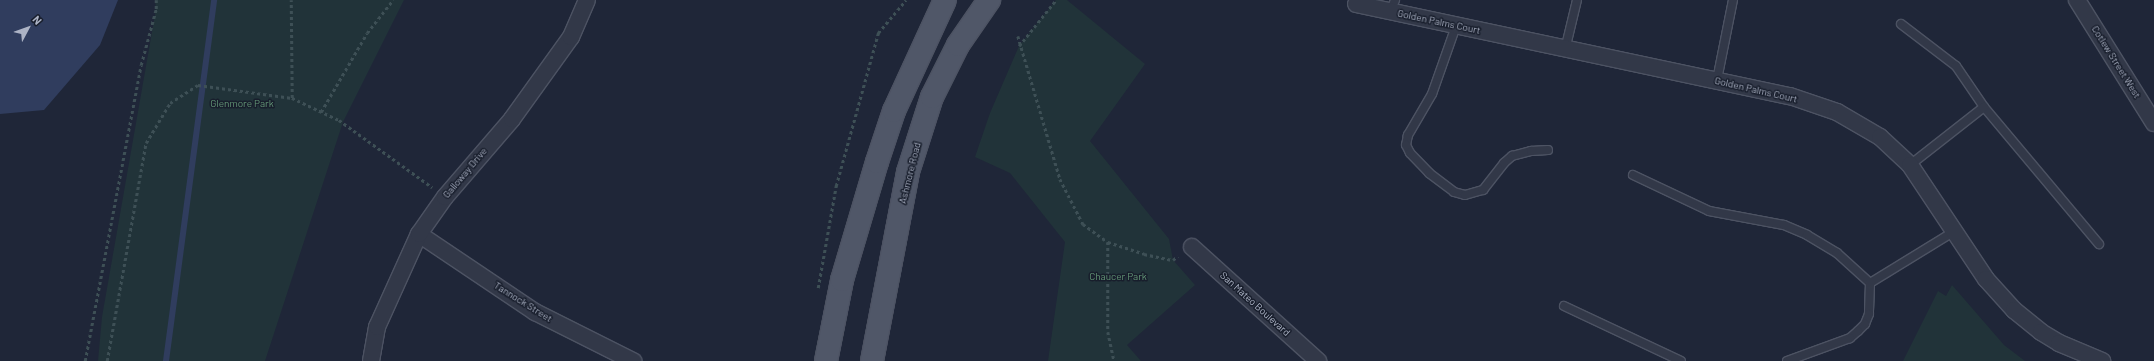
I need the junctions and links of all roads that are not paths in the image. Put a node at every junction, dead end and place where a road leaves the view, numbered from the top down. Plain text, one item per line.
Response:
1 (587, 0) edge
2 (945, 0) edge
3 (988, 0) edge
4 (1577, 0) edge
5 (1733, 0) edge
6 (2077, 0) edge
7 (1356, 4) dead end
8 (1392, 6) edge
9 (1901, 24) dead end
10 (1456, 26) junction
11 (1565, 50) junction
12 (1717, 80) junction
13 (2150, 106) edge
14 (1984, 107) junction
15 (2154, 124) edge
16 (1548, 150) dead end
17 (1910, 165) junction
18 (1633, 175) dead end
19 (1955, 231) junction
20 (419, 234) junction
21 (2099, 244) dead end
22 (1192, 246) road end
23 (1870, 283) junction
24 (1564, 306) dead end
25 (371, 361) edge
26 (633, 361) edge
27 (826, 361) edge
28 (872, 361) edge
29 (1318, 361) edge
30 (1681, 361) edge
31 (1787, 361) edge
32 (2102, 361) edge

1 - 20 street, Galloway Drive
2 - 27 main road
3 - 28 main road, Ashmore Road
4 - 11 lane
5 - 12 lane
6 - 13 street, Cotlew Street West
7 - 8 street, Golden Palms Court
8 - 10 street, Golden Palms Court
9 - 14 lane
10 - 11 street, Golden Palms Court
10 - 16 lane
11 - 12 street, Golden Palms Court
12 - 17 street, Golden Palms Court
13 - 15 street, Cotlew Street West
14 - 17 lane
14 - 21 lane
17 - 19 street, Golden Palms Court
18 - 23 lane
19 - 23 lane
19 - 32 street, Golden Palms Court
20 - 25 street, Galloway Drive
20 - 26 street, Tannock Street
22 - 29 street, San Mateo Boulevard
23 - 31 lane
24 - 30 lane

